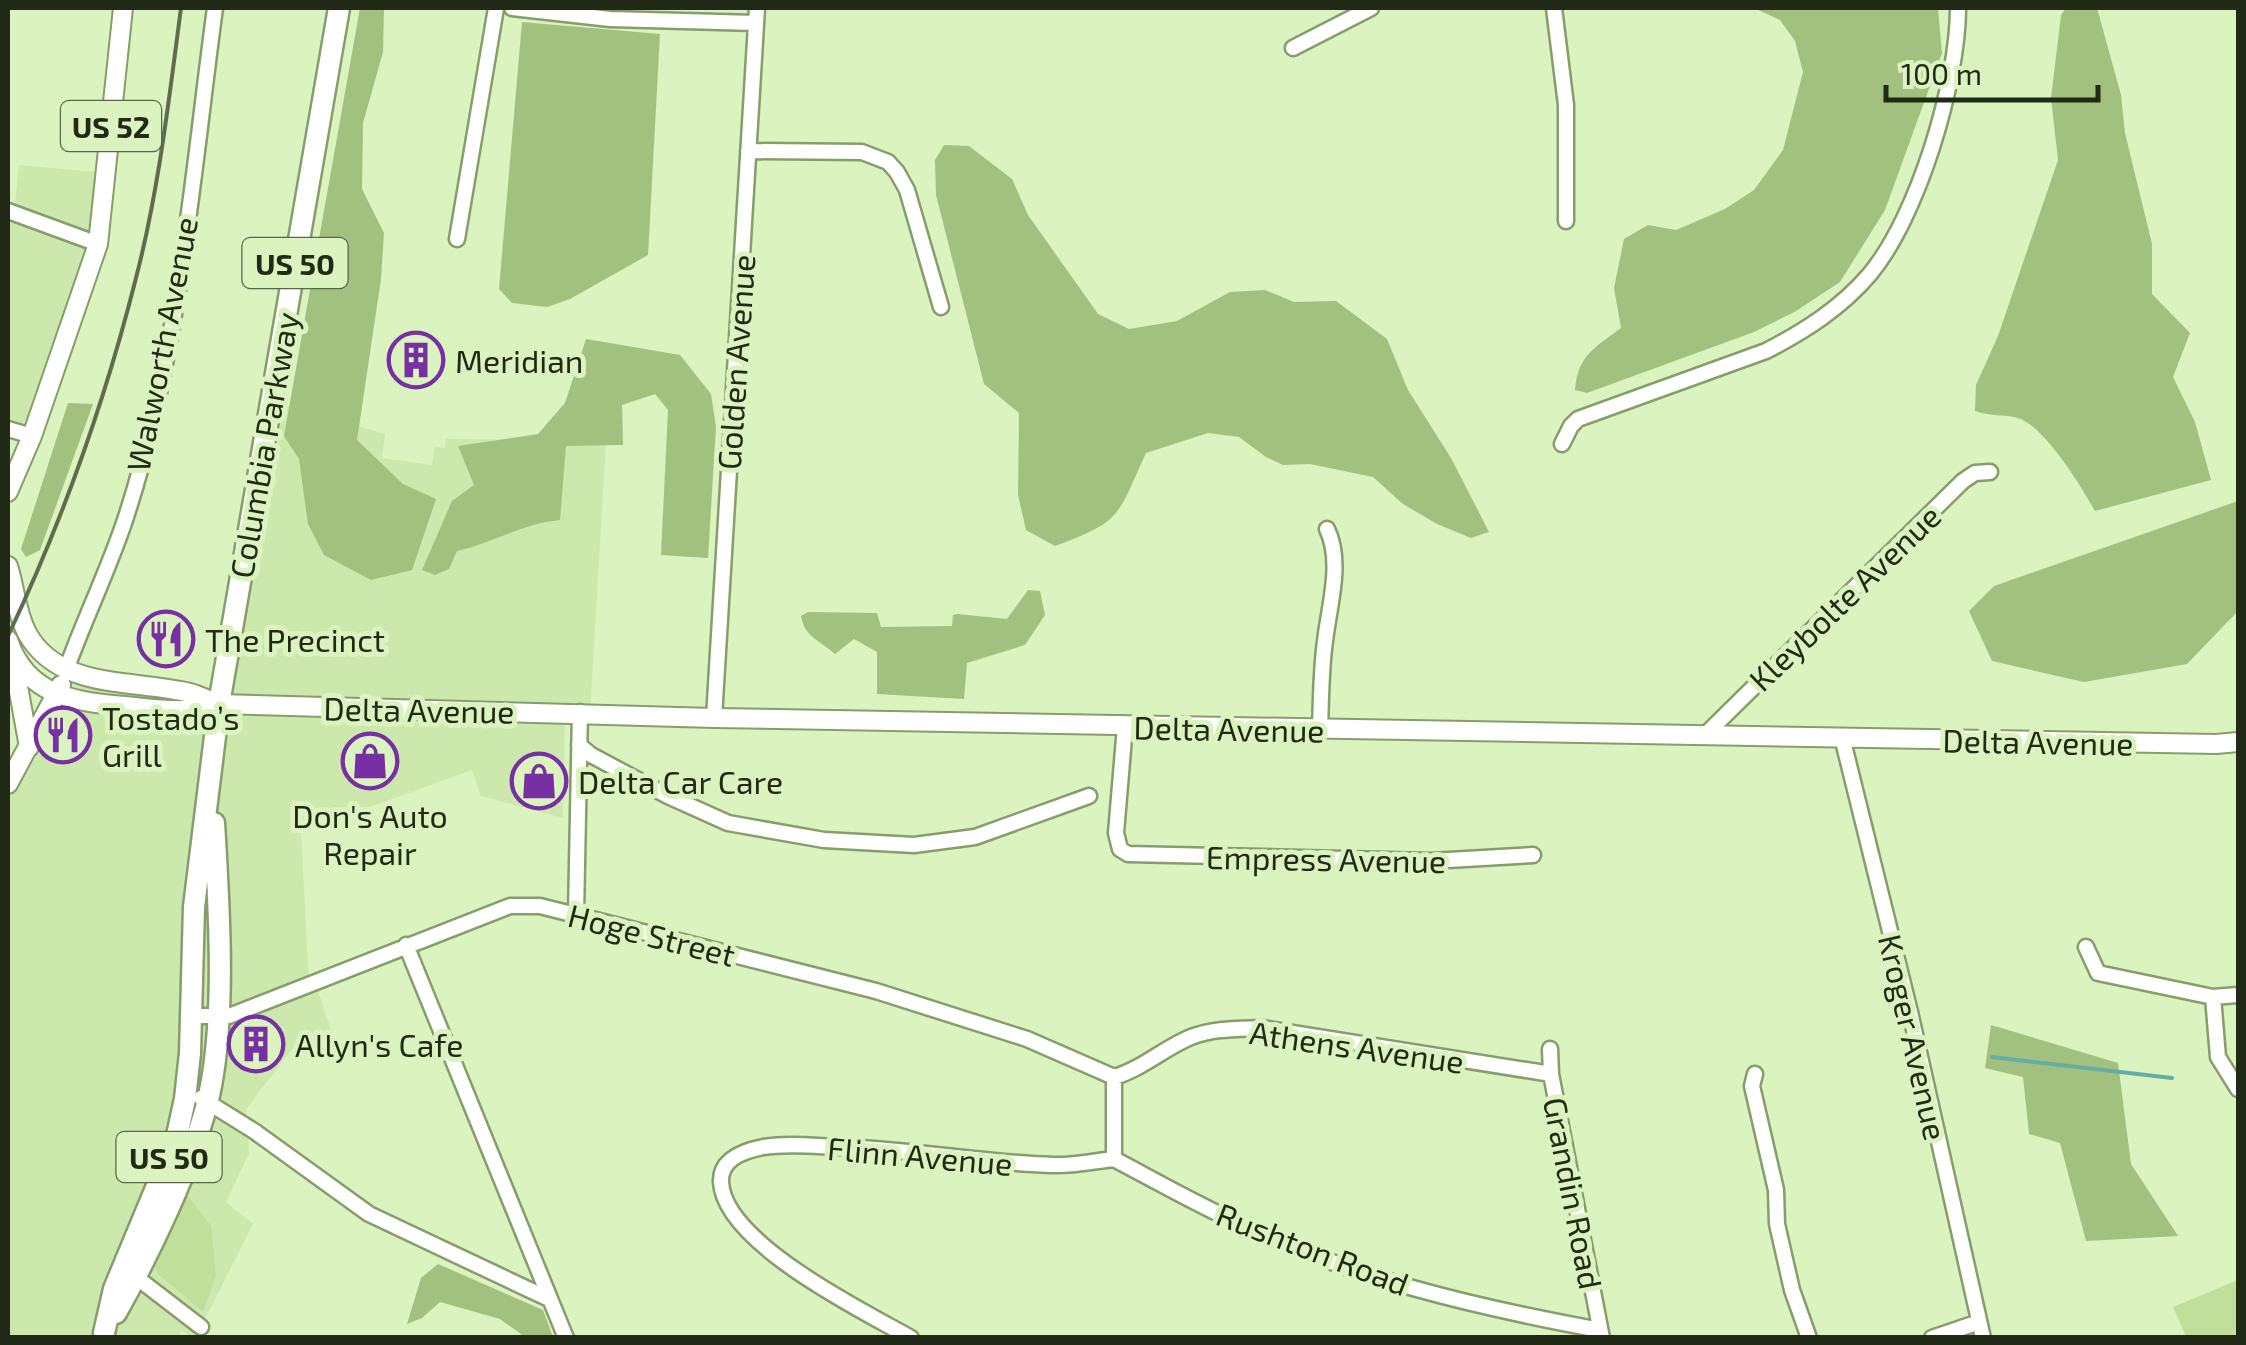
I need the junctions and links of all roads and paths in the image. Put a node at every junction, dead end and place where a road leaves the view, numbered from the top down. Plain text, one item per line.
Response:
1 (122, 8) edge
2 (214, 8) edge
3 (339, 8) edge
4 (496, 8) edge
5 (512, 8) edge
6 (1371, 8) edge
7 (1554, 8) edge
8 (1958, 8) edge
9 (757, 15) edge
10 (1293, 48) dead end
11 (748, 151) junction
12 (8, 211) edge
13 (1566, 220) dead end
14 (456, 239) dead end
15 (98, 244) junction
16 (942, 307) dead end
17 (8, 428) edge
18 (32, 436) junction
19 (1562, 444) dead end
20 (1990, 472) dead end
21 (8, 492) edge
22 (1327, 529) dead end
23 (8, 566) edge
24 (8, 640) edge
25 (17, 663) junction
26 (66, 670) junction
27 (57, 694) junction
28 (219, 704) junction
29 (580, 712) junction
30 (714, 718) junction
31 (1125, 726) junction
32 (1320, 729) junction
33 (1705, 735) junction
34 (1842, 737) junction
35 (2238, 742) edge
36 (579, 746) junction
37 (29, 747) junction
38 (210, 766) junction
39 (8, 784) edge
40 (1089, 796) dead end
41 (1533, 855) dead end
42 (197, 883) junction
43 (576, 915) junction
44 (406, 945) junction
45 (2086, 947) dead end
46 (2213, 996) junction
47 (2238, 996) edge
48 (191, 1016) junction
49 (218, 1018) junction
50 (1550, 1049) dead end
51 (1550, 1074) junction
52 (1755, 1074) dead end
53 (1114, 1078) junction
54 (2238, 1089) edge
55 (186, 1093) junction
56 (208, 1100) junction
57 (1114, 1159) junction
58 (136, 1278) junction
59 (549, 1299) junction
60 (201, 1327) dead end
61 (1981, 1330) edge
62 (1601, 1334) edge
63 (102, 1335) edge
64 (566, 1338) edge
65 (911, 1338) edge
66 (1808, 1338) edge
67 (1932, 1338) edge

1 - 15 main road, US 52
2 - 26 street, Walworth Avenue
3 - 28 highway, Columbia Parkway / US 50
4 - 14 street
5 - 9 street
6 - 10 street
7 - 13 street
8 - 19 street
9 - 11 street, Golden Avenue
11 - 16 street
11 - 30 street, Golden Avenue
12 - 15 street
15 - 18 main road, US 52
17 - 18 street
18 - 21 main road, US 52
20 - 33 street, Kleybolte Avenue
22 - 32 street
23 - 26 main road
24 - 25 main road
25 - 27 main road, Delta Avenue
25 - 37 main road
26 - 27 main road
26 - 28 main road, Delta Avenue
27 - 28 main road, Delta Avenue
27 - 37 main road
28 - 29 main road, Delta Avenue
28 - 38 highway, Columbia Parkway / US 50
29 - 30 main road, Delta Avenue
29 - 36 street
30 - 31 main road, Delta Avenue
31 - 32 main road, Delta Avenue
31 - 41 street, Empress Avenue
32 - 33 main road, Delta Avenue
33 - 34 main road, Delta Avenue
34 - 35 main road, Delta Avenue
34 - 61 street, Kroger Avenue
36 - 40 street
36 - 43 street
37 - 39 main road
38 - 42 highway, Columbia Parkway / US 50
38 - 49 highway, Columbia Parkway / US 50
42 - 48 highway, Columbia Parkway / US 50
42 - 49 highway
43 - 44 street, Hoge Street
43 - 53 street, Hoge Street
44 - 49 street, Hoge Street
44 - 59 street
45 - 46 street
46 - 47 street
46 - 54 street
48 - 49 street, Hoge Street
48 - 55 highway, Columbia Parkway / US 50
49 - 56 highway, Columbia Parkway / US 50
50 - 51 street, Grandin Road
51 - 53 street, Athens Avenue
51 - 62 street, Grandin Road
52 - 66 street
53 - 57 street
55 - 56 street
55 - 63 highway, Columbia Parkway / US 50
56 - 58 highway, Columbia Parkway / US 50
56 - 59 street
57 - 62 street, Rushton Road
57 - 65 street, Flinn Avenue
58 - 60 street
58 - 63 highway, Columbia Parkway / US 50
59 - 64 street
61 - 67 street

